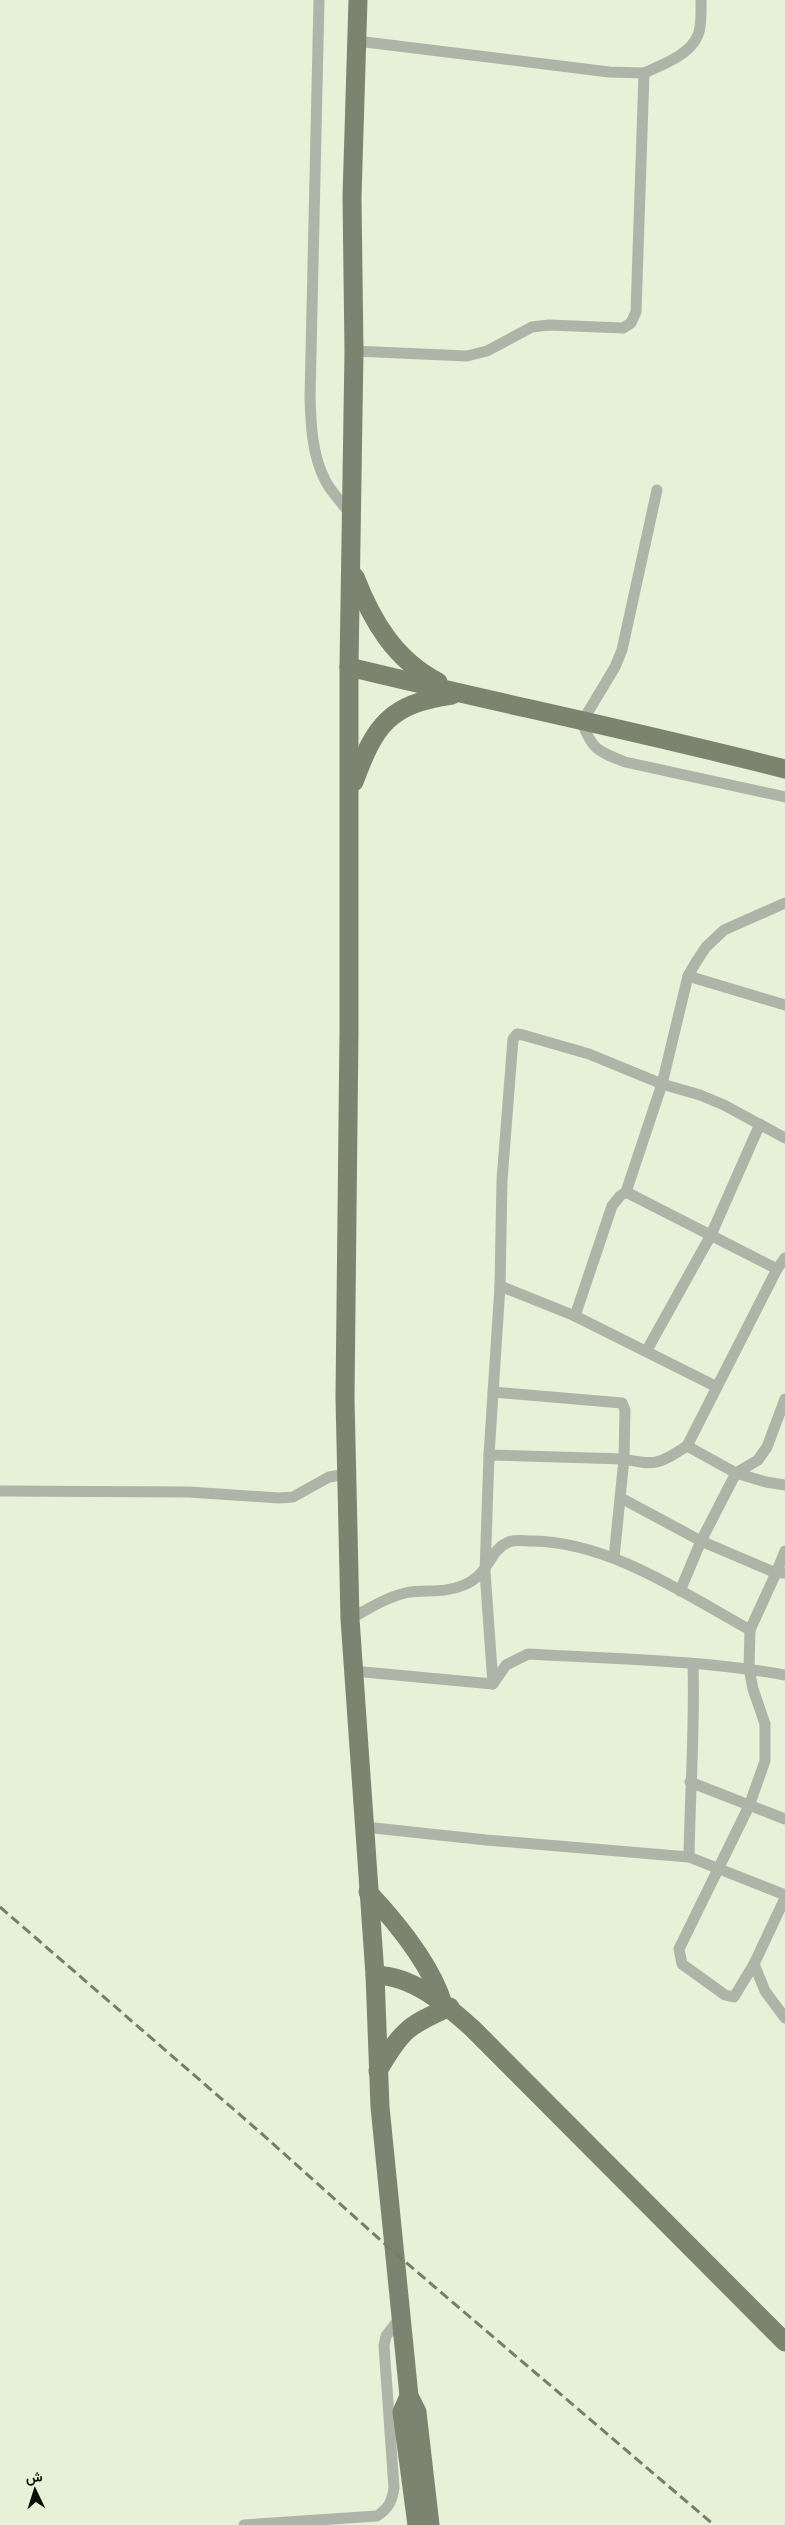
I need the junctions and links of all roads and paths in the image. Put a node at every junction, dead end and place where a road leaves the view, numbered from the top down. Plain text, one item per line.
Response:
1 (319, 0) edge
2 (358, 0) edge
3 (701, 0) edge
4 (357, 41) junction
5 (644, 73) junction
6 (354, 351) junction
7 (657, 490) dead end
8 (351, 515) junction
9 (351, 569) junction
10 (349, 666) junction
11 (459, 694) junction
12 (582, 722) junction
13 (785, 769) edge
14 (349, 795) junction
15 (785, 797) edge
16 (785, 903) edge
17 (688, 976) junction
18 (785, 1004) edge
19 (662, 1084) junction
20 (760, 1124) junction
21 (785, 1138) edge
22 (626, 1192) junction
23 (710, 1235) junction
24 (785, 1258) edge
25 (777, 1269) junction
26 (500, 1286) junction
27 (575, 1316) junction
28 (647, 1350) junction
29 (717, 1387) junction
30 (493, 1392) junction
31 (785, 1399) edge
32 (687, 1446) junction
33 (489, 1455) junction
34 (624, 1459) junction
35 (736, 1473) junction
36 (347, 1474) junction
37 (785, 1485) edge
38 (0, 1491) edge
39 (621, 1498) junction
40 (701, 1541) junction
41 (785, 1551) edge
42 (614, 1558) junction
43 (484, 1572) junction
44 (780, 1573) edge
45 (680, 1591) junction
46 (350, 1619) junction
47 (750, 1630) junction
48 (693, 1664) junction
49 (750, 1670) junction
50 (354, 1671) junction
51 (785, 1675) edge
52 (493, 1684) junction
53 (690, 1782) junction
54 (749, 1806) junction
55 (785, 1819) edge
56 (364, 1827) junction
57 (689, 1857) junction
58 (719, 1869) junction
59 (368, 1892) junction
60 (785, 1897) edge
61 (754, 1964) junction
62 (375, 1975) junction
63 (447, 2006) junction
64 (785, 2018) edge
65 (378, 2072) junction
66 (400, 2318) junction
67 (785, 2342) edge
68 (409, 2396) junction
69 (244, 2525) edge
70 (417, 2525) edge
71 (430, 2525) edge

1 - 8 street
2 - 4 main road
3 - 5 street
4 - 5 street
4 - 6 main road
5 - 6 street
6 - 8 main road
7 - 12 street
8 - 9 main road
9 - 10 main road
9 - 11 main road
10 - 11 main road
10 - 14 main road
11 - 12 main road
11 - 14 main road
12 - 13 main road
12 - 15 street
14 - 36 main road
16 - 17 street
17 - 18 street
17 - 19 street
19 - 20 street
19 - 22 street
19 - 26 street
20 - 21 street
20 - 23 street
22 - 23 street
22 - 27 street
23 - 25 street
23 - 28 street
24 - 25 street
25 - 29 street
26 - 27 street
26 - 30 street
27 - 28 street
28 - 29 street
29 - 32 street
30 - 33 street
30 - 34 street
31 - 35 street
32 - 34 street
32 - 35 street
33 - 34 street
33 - 43 street
34 - 39 street
35 - 37 street
35 - 40 street
36 - 38 street
36 - 46 main road
39 - 40 street
39 - 42 street
40 - 44 street
40 - 45 street
41 - 44 street
42 - 43 street
42 - 45 street
43 - 46 street
43 - 52 street
44 - 47 street
45 - 47 street
46 - 50 main road
47 - 49 street
48 - 49 street
48 - 52 street
48 - 53 street
49 - 51 street
49 - 54 street
50 - 52 street
50 - 56 main road
53 - 54 street
53 - 57 street
54 - 55 street
54 - 58 street
56 - 57 street
56 - 59 main road
57 - 58 street
58 - 60 street
58 - 61 street
59 - 62 main road
59 - 63 main road
60 - 61 street
61 - 64 street
62 - 63 main road
62 - 65 main road
63 - 65 main road
63 - 67 main road
65 - 66 main road
66 - 68 main road
66 - 69 street
68 - 70 main road
68 - 71 main road

